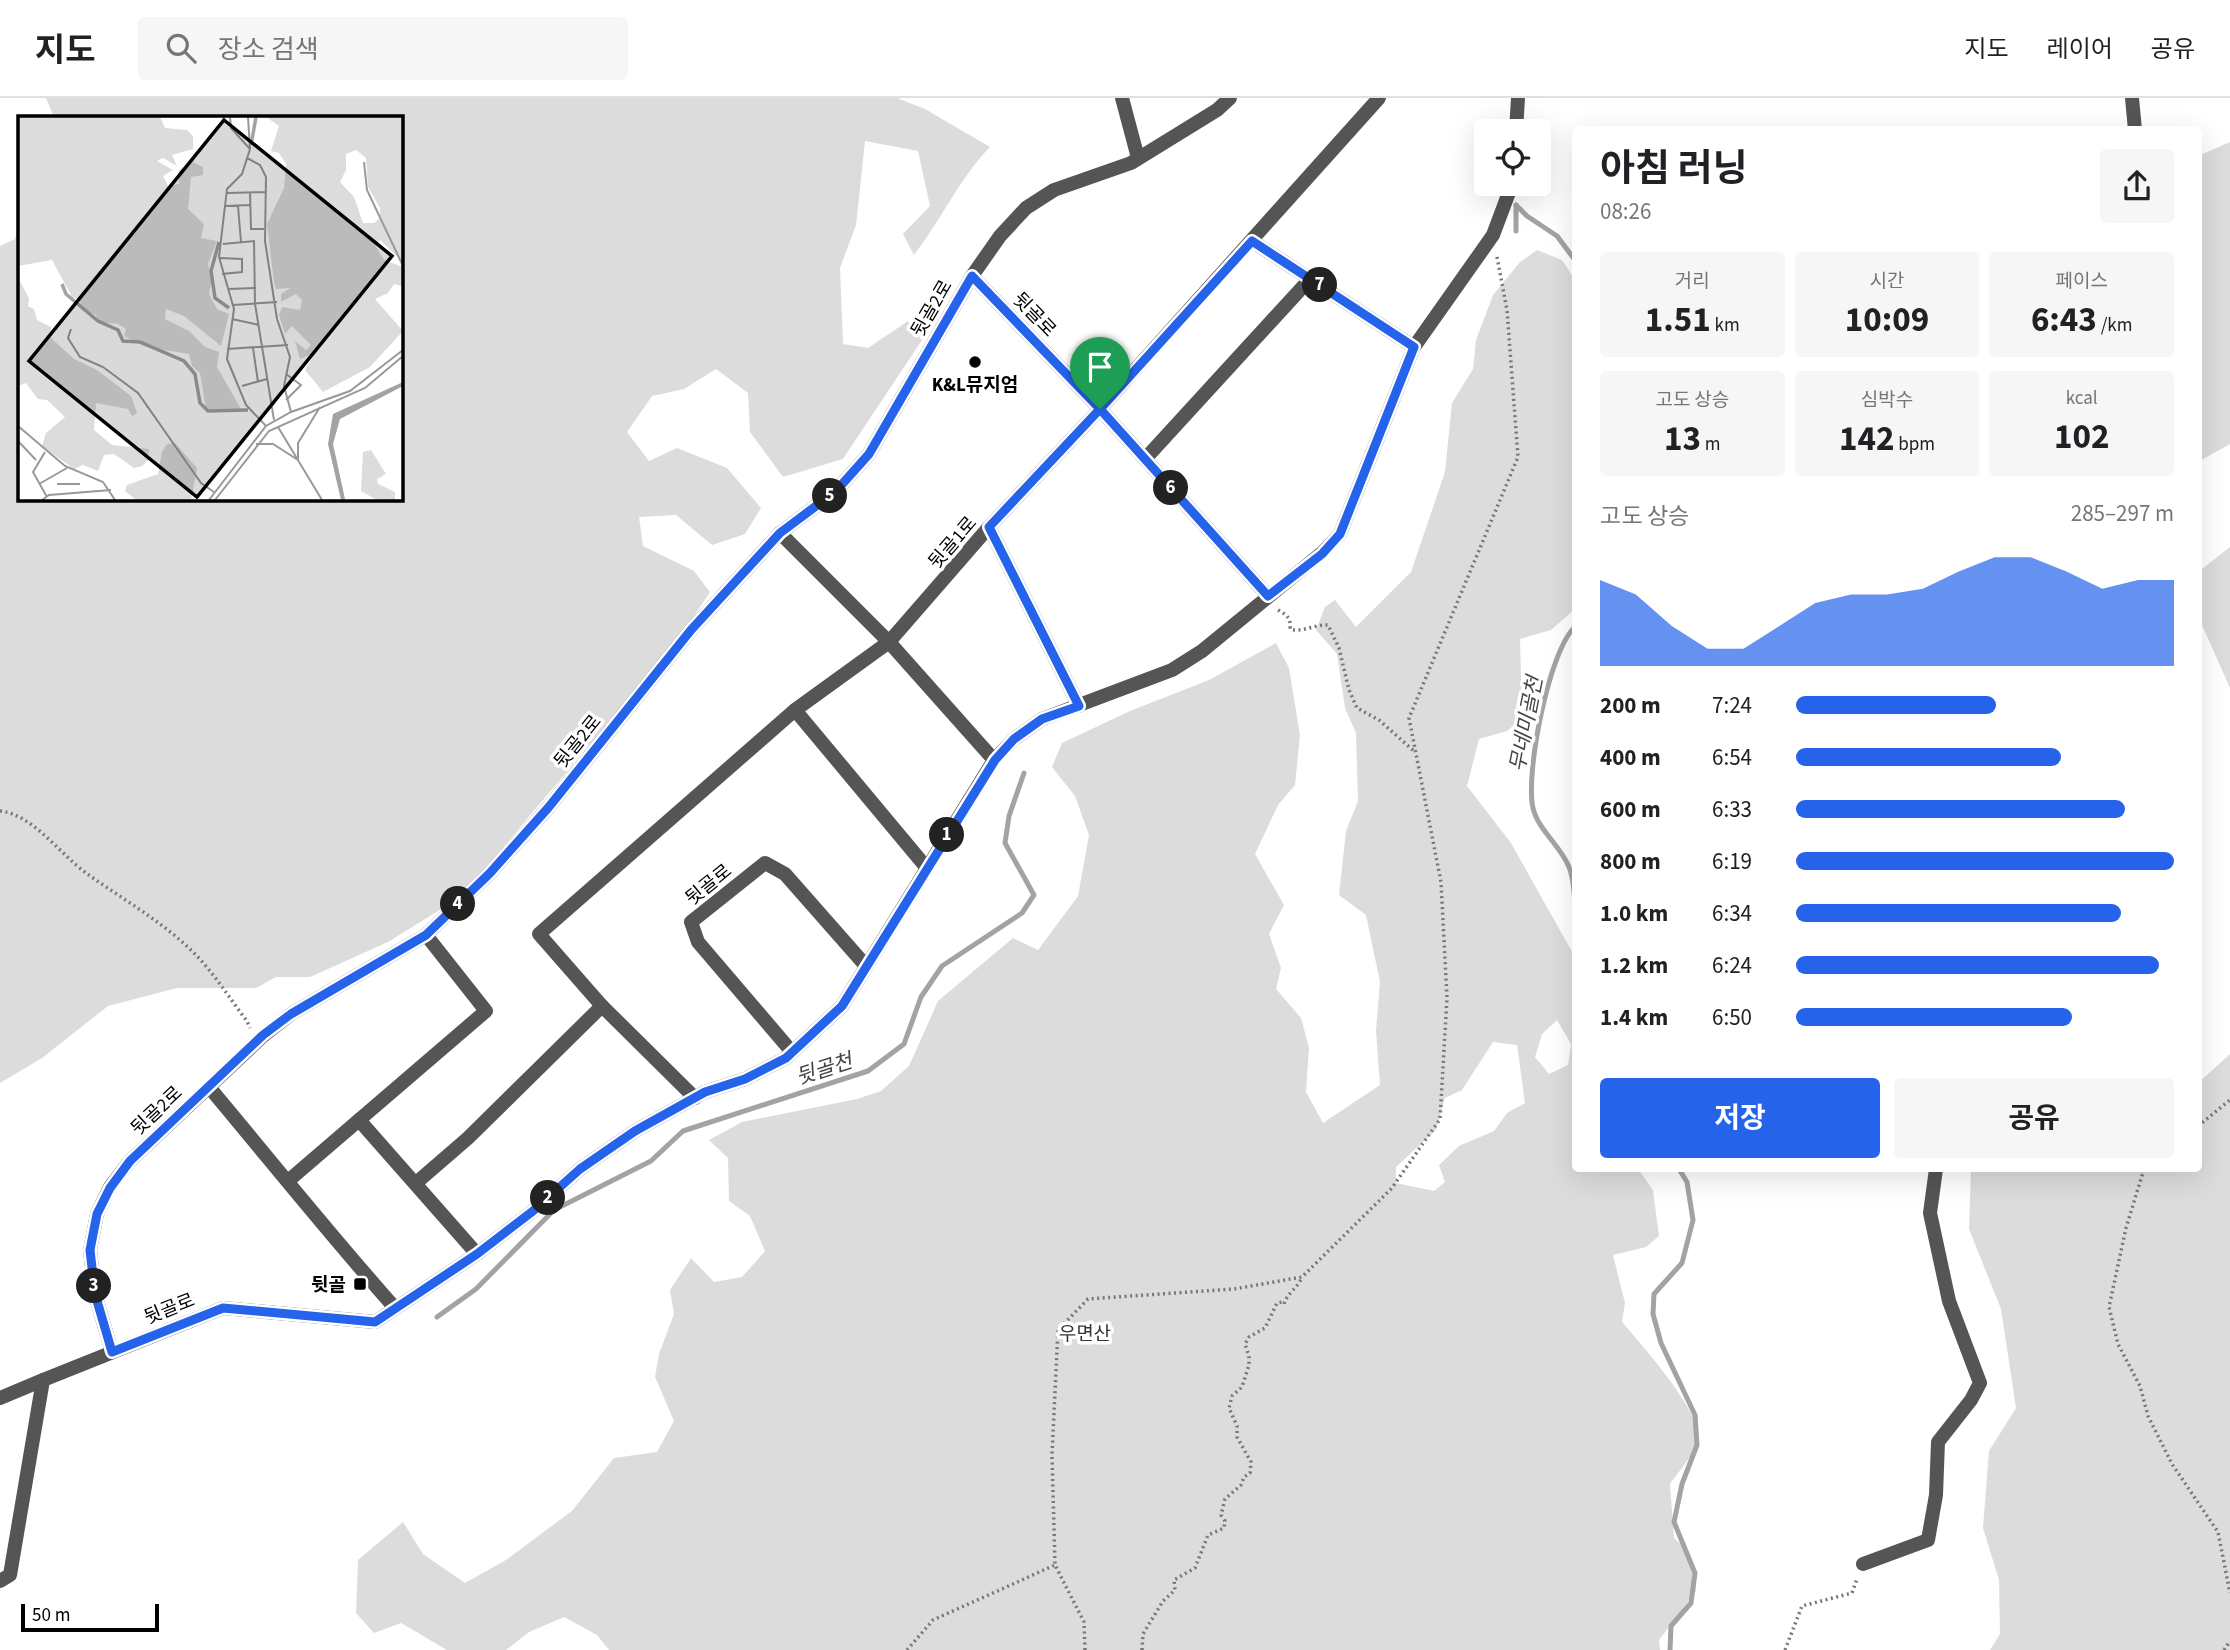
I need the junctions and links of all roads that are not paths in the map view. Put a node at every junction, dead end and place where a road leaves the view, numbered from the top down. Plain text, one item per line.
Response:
1 (1122, 98) edge
2 (1230, 98) edge
3 (1379, 98) edge
4 (1518, 98) edge
5 (2132, 98) edge
6 (1517, 119) edge
7 (2135, 126) edge
8 (1138, 158) junction
9 (1508, 196) edge
10 (1252, 241) junction
11 (972, 276) junction
12 (1310, 279) junction
13 (1414, 347) junction
14 (1100, 409) junction
15 (1145, 459) junction
16 (989, 527) junction
17 (780, 533) junction
18 (1266, 599) junction
19 (889, 642) junction
20 (1079, 706) junction
21 (795, 710) junction
22 (995, 760) junction
23 (926, 867) junction
24 (426, 935) junction
25 (866, 966) junction
26 (602, 1006) junction
27 (792, 1052) junction
28 (208, 1087) junction
29 (695, 1098) junction
30 (359, 1120) junction
31 (1936, 1172) edge
32 (288, 1181) junction
33 (416, 1183) junction
34 (477, 1254) junction
35 (395, 1308) junction
36 (112, 1352) junction
37 (43, 1380) junction
38 (0, 1398) edge
39 (1863, 1564) road end
40 (0, 1581) edge

1 - 8 street
2 - 8 street, 뒷골2로
3 - 10 street, 뒷골1로
4 - 6 street
5 - 7 street
8 - 11 street, 뒷골2로
9 - 13 street, 뒷골로
10 - 12 street
10 - 14 street, 뒷골1로
11 - 14 street, 뒷골로
11 - 17 street, 뒷골2로
12 - 13 street
12 - 15 street
13 - 18 street, 뒷골로
14 - 15 street, 뒷골로
14 - 16 street, 뒷골1로
15 - 18 street, 뒷골로
16 - 19 street, 뒷골1로
16 - 20 street
17 - 19 street
17 - 24 street, 뒷골2로
18 - 20 street, 뒷골로
19 - 21 street, 뒷골1로
19 - 22 street
20 - 22 street, 뒷골로
21 - 23 street
21 - 26 street, 뒷골1로
22 - 23 street, 뒷골로
23 - 25 street, 뒷골로
24 - 28 street, 뒷골2로
24 - 30 street
25 - 27 street, 뒷골로
25 - 27 street, 뒷골로
26 - 29 street
26 - 33 street
27 - 29 street, 뒷골로
28 - 32 street
28 - 36 street, 뒷골2로
29 - 34 street, 뒷골로
30 - 32 street
30 - 33 street
31 - 39 street
32 - 35 street
33 - 34 street
34 - 35 street, 뒷골로
35 - 36 street, 뒷골로
36 - 37 street, 뒷골로
37 - 38 street, 뒷골로
37 - 40 street

